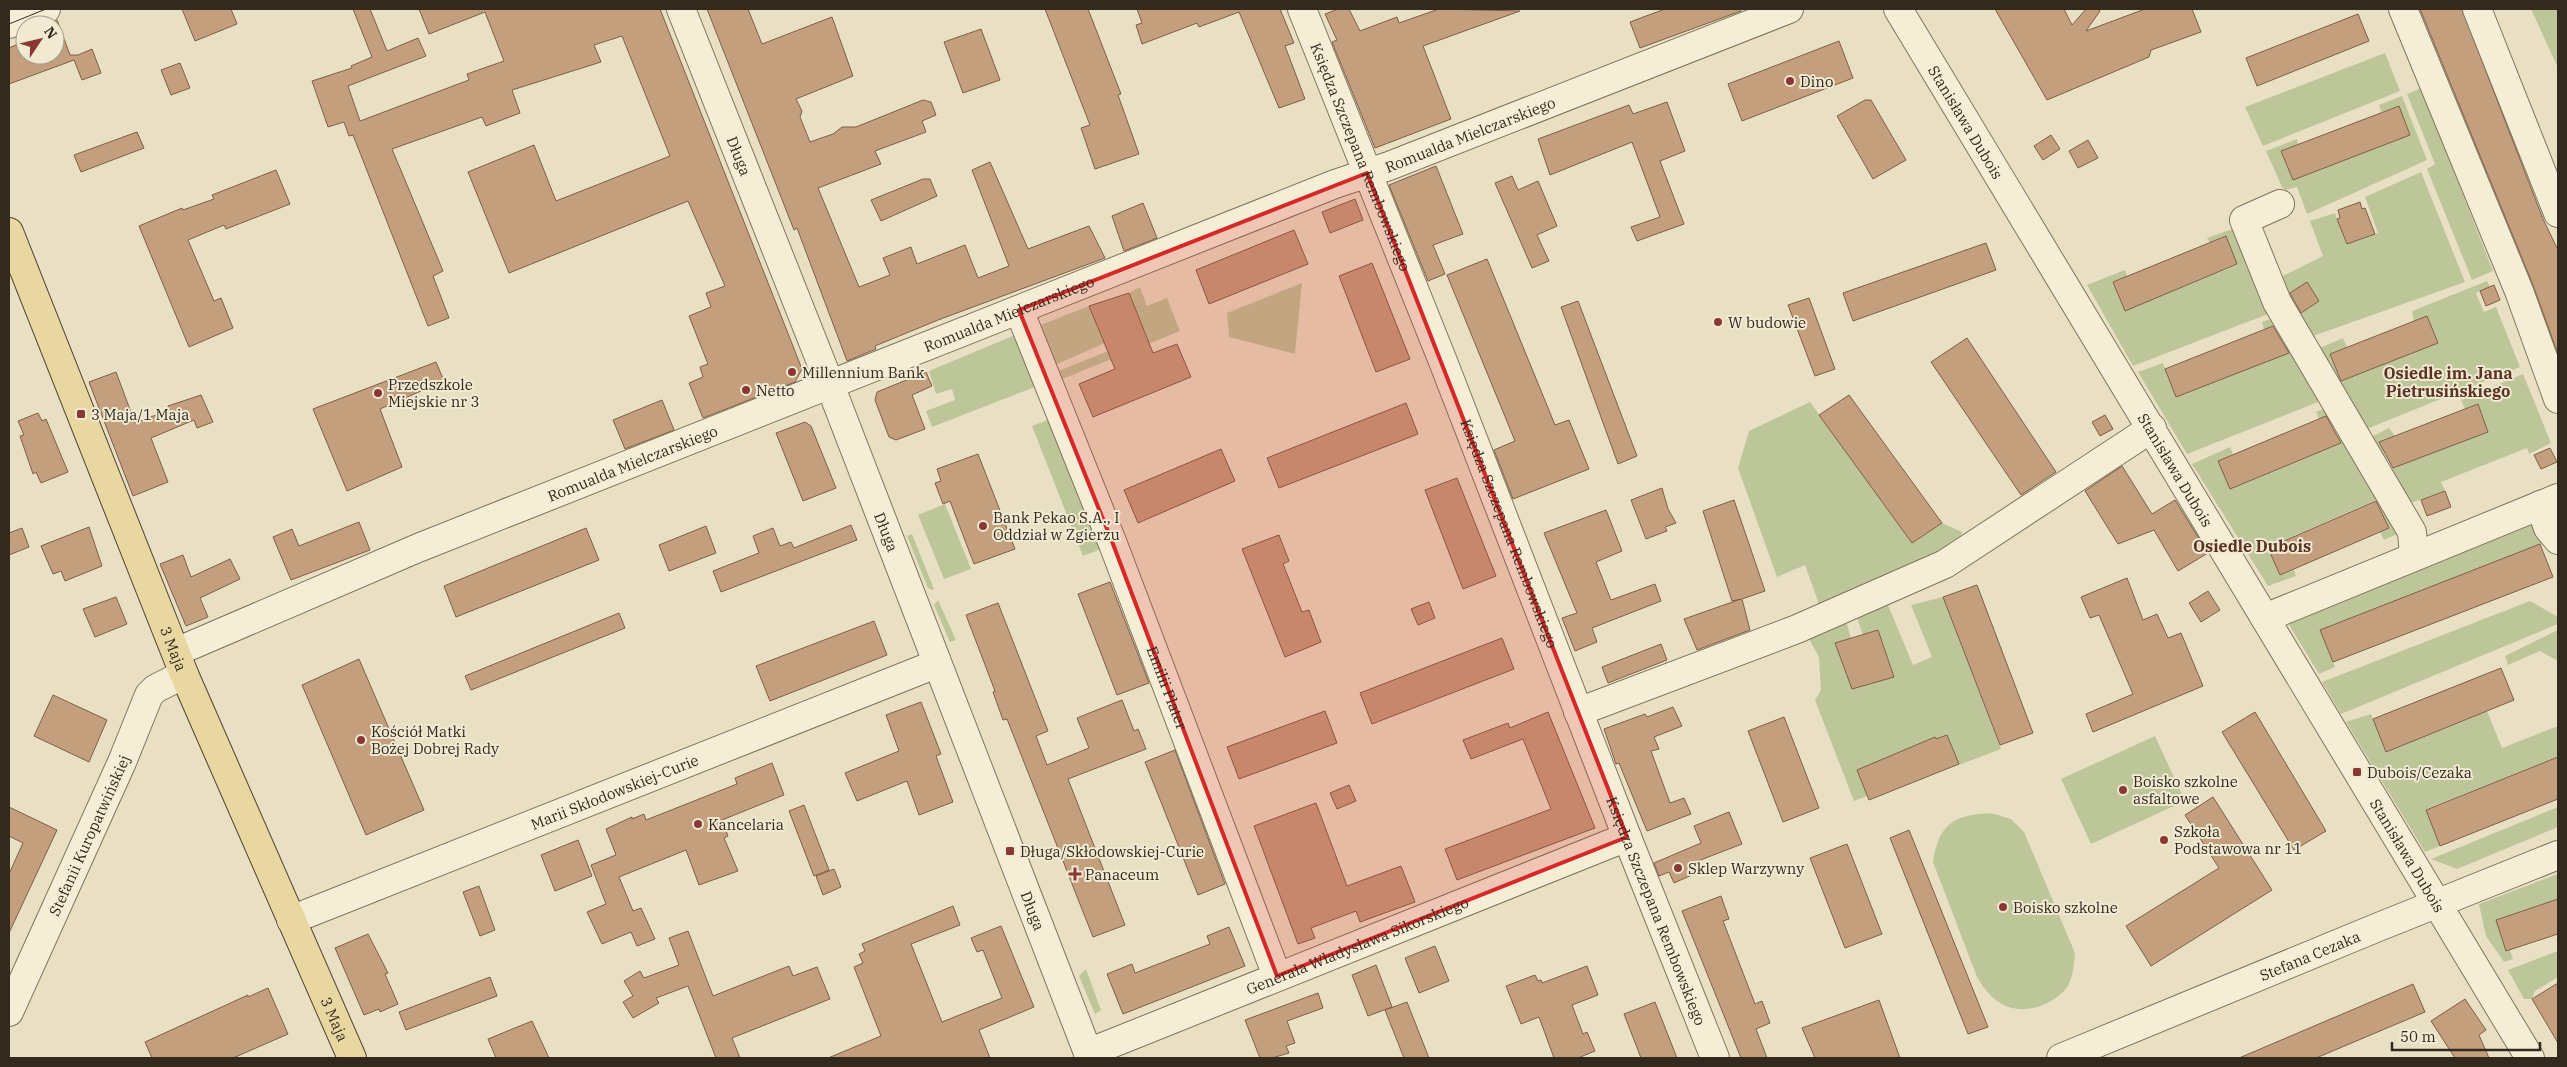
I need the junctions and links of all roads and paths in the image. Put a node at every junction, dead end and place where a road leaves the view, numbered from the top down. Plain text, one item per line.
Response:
1 (46, 9) edge
2 (681, 9) edge
3 (1302, 9) edge
4 (1789, 9) edge
5 (1898, 9) edge
6 (2403, 9) edge
7 (2477, 9) edge
8 (9, 24) edge
9 (1367, 173) junction
10 (2280, 204) dead end
11 (2558, 213) edge
12 (9, 232) edge
13 (1019, 310) junction
14 (830, 386) junction
15 (2558, 399) edge
16 (2152, 428) junction
17 (2549, 502) edge
18 (2558, 540) edge
19 (2414, 556) junction
20 (2265, 618) junction
21 (180, 663) junction
22 (936, 664) junction
23 (1578, 712) junction
24 (1627, 838) junction
25 (2558, 855) edge
26 (2436, 903) junction
27 (291, 920) junction
28 (1277, 976) junction
29 (10, 1008) edge
30 (1089, 1056) edge
31 (352, 1058) edge
32 (1715, 1058) edge
33 (2061, 1058) edge
34 (2530, 1058) edge

1 - 8 street
2 - 14 street, Długa
3 - 9 street, Księdza Szczepana Rembowskiego
4 - 9 street, Romualda Mielczarskiego
5 - 16 street, Stanisława Dubois
6 - 15 street
7 - 11 street
9 - 13 street, Romualda Mielczarskiego
9 - 23 street, Księdza Szczepana Rembowskiego
10 - 19 street
12 - 21 main road, 3 Maja
13 - 14 street, Romualda Mielczarskiego
13 - 28 street, Emilii Plater
14 - 21 street, Romualda Mielczarskiego
14 - 22 street, Długa
16 - 20 street, Stanisława Dubois
16 - 23 street
17 - 18 street
17 - 19 street
19 - 20 street
20 - 26 street, Stanisława Dubois
21 - 27 main road, 3 Maja
21 - 29 street, Stefanii Kuropatwińskiej
22 - 27 street, Marii Skłodowskiej-Curie
22 - 30 street, Długa
23 - 24 street, Księdza Szczepana Rembowskiego
24 - 28 street, Generała Władysława Sikorskiego
24 - 32 street, Księdza Szczepana Rembowskiego
25 - 26 street, Stefana Cezaka
26 - 33 street, Stefana Cezaka
26 - 34 street, Stanisława Dubois
27 - 31 main road, 3 Maja
28 - 30 street, Generała Władysława Sikorskiego

